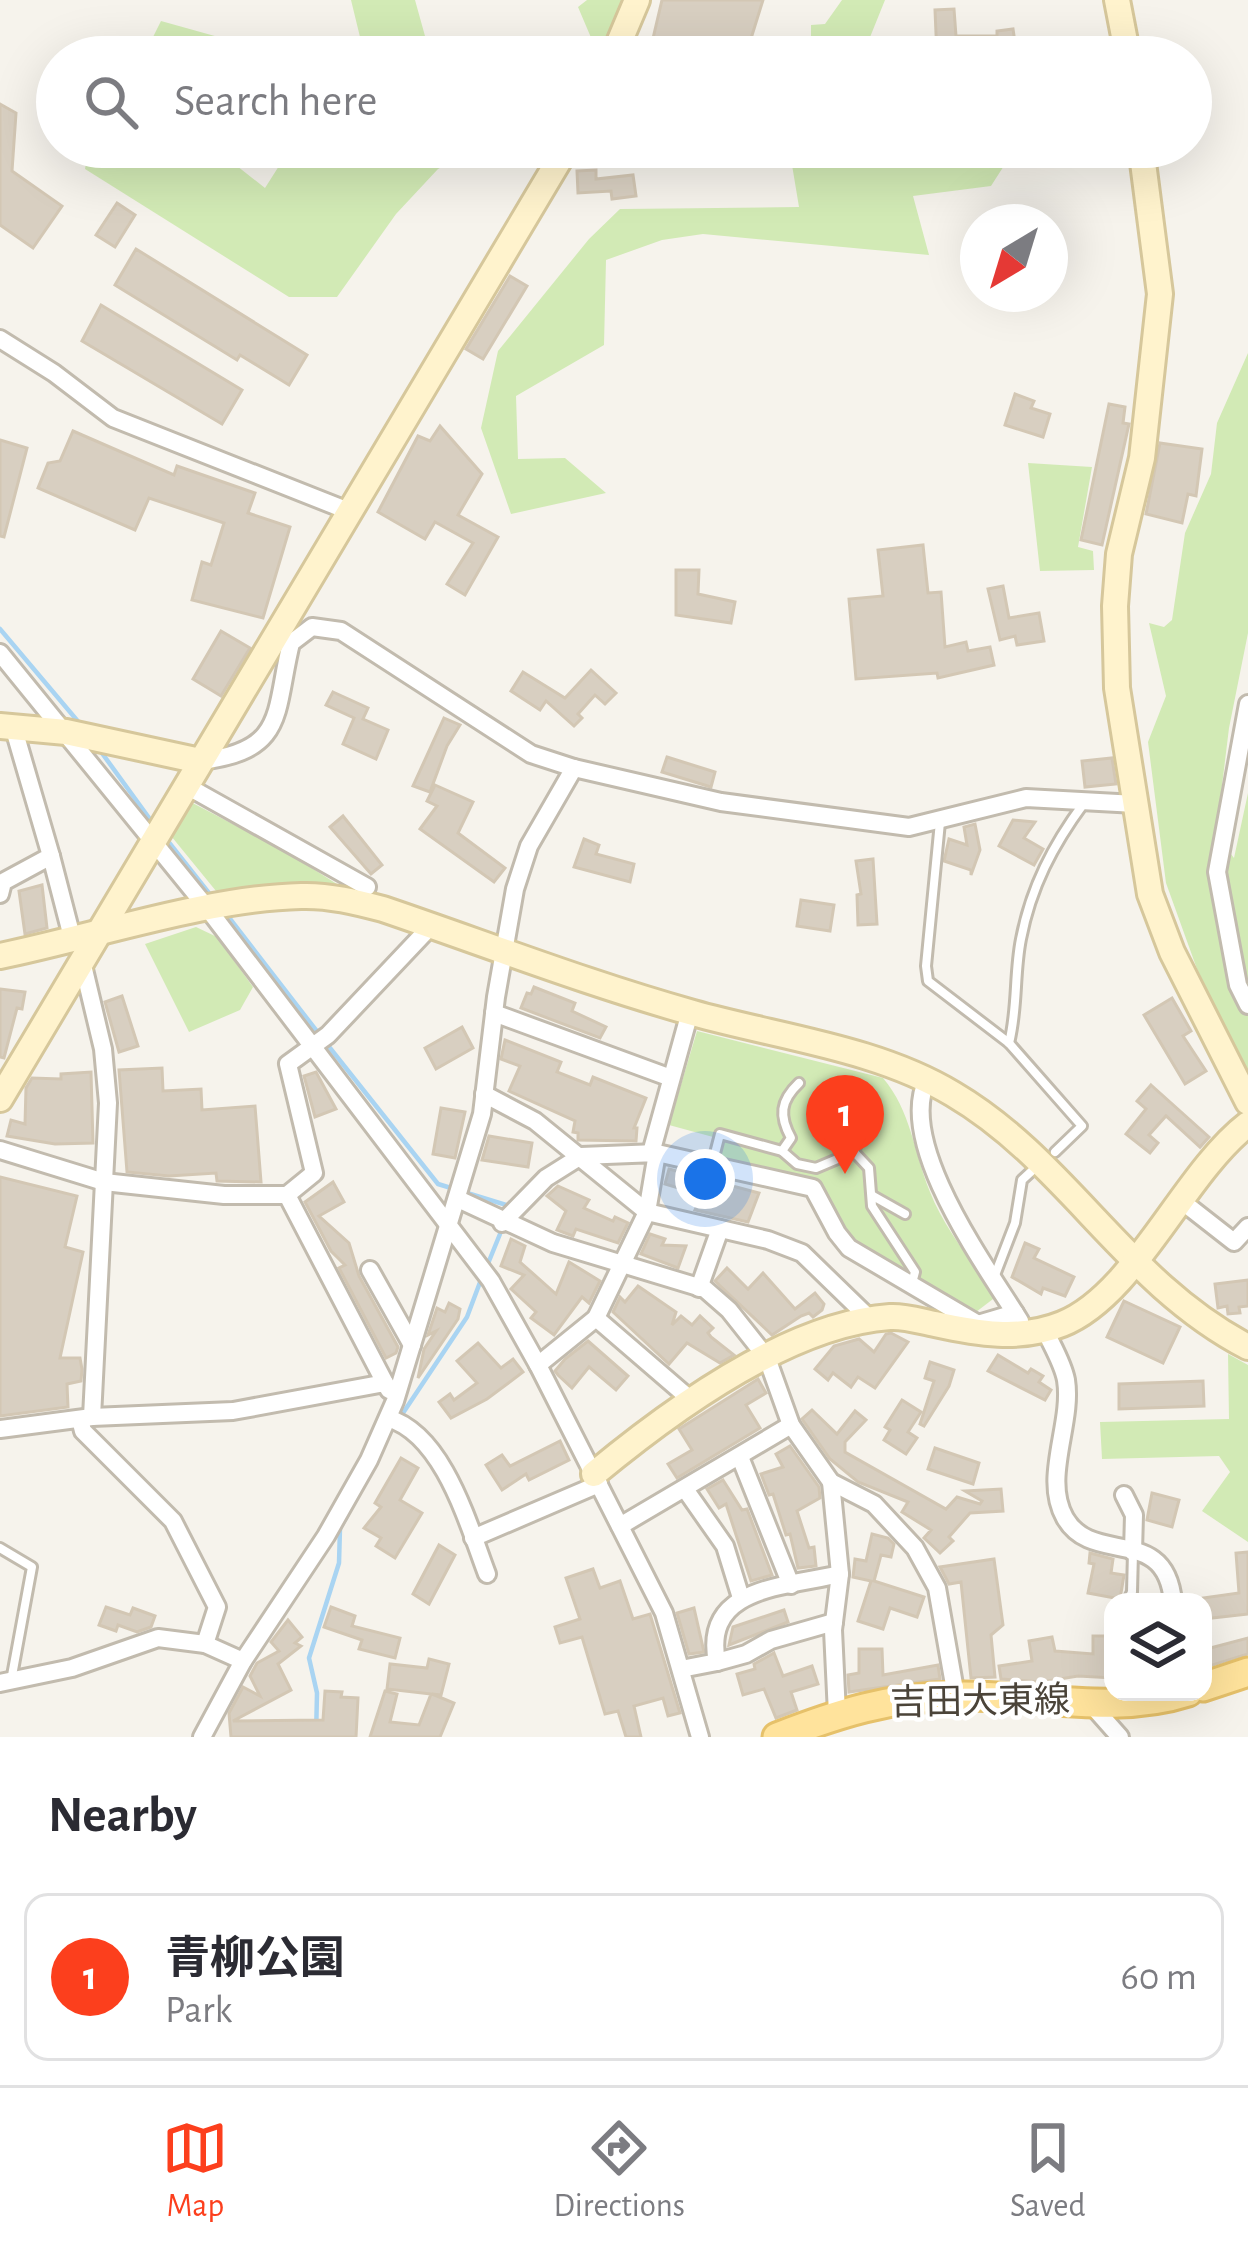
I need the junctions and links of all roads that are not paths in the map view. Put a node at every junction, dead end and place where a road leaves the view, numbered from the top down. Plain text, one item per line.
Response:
1 (637, 0) edge
2 (1118, 0) edge
3 (622, 36) edge
4 (1124, 36) edge
5 (555, 168) edge
6 (1143, 168) edge
7 (0, 340) edge
8 (350, 512) junction
9 (0, 653) edge
10 (1248, 704) edge
11 (6, 726) edge
12 (80, 735) junction
13 (200, 760) junction
14 (574, 768) junction
15 (185, 785) junction
16 (1087, 799) junction
17 (1136, 803) junction
18 (940, 822) junction
19 (158, 834) junction
20 (51, 856) junction
21 (367, 887) dead end
22 (0, 894) edge
23 (217, 908) junction
24 (432, 926) junction
25 (84, 946) junction
26 (504, 950) junction
27 (0, 956) edge
28 (1248, 1005) edge
29 (690, 1012) junction
30 (494, 1013) junction
31 (1009, 1042) junction
32 (312, 1046) junction
33 (671, 1078) junction
34 (927, 1080) junction
35 (799, 1083) dead end
36 (484, 1094) junction
37 (0, 1099) edge
38 (1248, 1102) edge
39 (864, 1104) dead end
40 (1248, 1124) edge
41 (0, 1150) edge
42 (782, 1150) junction
43 (854, 1152) junction
44 (654, 1153) junction
45 (581, 1156) junction
46 (1047, 1158) junction
47 (712, 1166) junction
48 (104, 1182) junction
49 (461, 1192) junction
50 (287, 1196) junction
51 (873, 1196) junction
52 (1179, 1199) junction
53 (647, 1212) junction
54 (512, 1213) junction
55 (905, 1214) dead end
56 (450, 1224) junction
57 (1248, 1227) edge
58 (720, 1229) junction
59 (1132, 1262) junction
60 (624, 1265) junction
61 (370, 1270) dead end
62 (995, 1277) junction
63 (911, 1284) junction
64 (699, 1288) junction
65 (596, 1318) junction
66 (871, 1320) junction
67 (1028, 1325) junction
68 (412, 1345) junction
69 (1248, 1347) edge
70 (767, 1358) junction
71 (538, 1365) junction
72 (385, 1383) junction
73 (690, 1400) junction
74 (395, 1415) junction
75 (86, 1418) junction
76 (791, 1425) junction
77 (0, 1430) edge
78 (740, 1457) junction
79 (596, 1479) junction
80 (831, 1483) junction
81 (685, 1489) junction
82 (1124, 1495) dead end
83 (620, 1526) junction
84 (473, 1538) junction
85 (0, 1548) edge
86 (1133, 1552) junction
87 (487, 1574) dead end
88 (840, 1574) junction
89 (790, 1586) junction
90 (1132, 1593) edge
91 (1172, 1593) edge
92 (741, 1598) junction
93 (834, 1622) junction
94 (205, 1644) junction
95 (243, 1661) junction
96 (717, 1662) junction
97 (681, 1669) junction
98 (1248, 1672) edge
99 (1212, 1683) edge
100 (3, 1684) edge
101 (956, 1696) junction
102 (1104, 1700) edge
103 (1089, 1701) junction
104 (837, 1714) junction
105 (202, 1737) edge
106 (700, 1737) edge
107 (777, 1737) edge
108 (1120, 1737) edge

1 - 3 street
2 - 4 street
5 - 8 street
6 - 17 street
7 - 8 street
8 - 13 street
9 - 12 street
10 - 28 street
11 - 12 street
11 - 20 street
12 - 13 street
12 - 19 street
13 - 14 street
13 - 15 street
14 - 18 street
14 - 26 street
15 - 19 street
15 - 21 street
16 - 17 street
16 - 18 street
16 - 31 lane
17 - 38 street
18 - 31 lane
19 - 23 street
19 - 25 street
20 - 22 street
20 - 25 street
23 - 24 street
23 - 25 street
23 - 32 street
24 - 26 street
24 - 32 street
25 - 27 street
25 - 37 street
25 - 48 street
26 - 29 street
26 - 30 street
29 - 33 street
29 - 34 street
30 - 33 street
30 - 36 street
31 - 46 lane
32 - 50 street
32 - 56 street
33 - 44 street
34 - 46 street
34 - 62 street
35 - 42 lane
36 - 45 street
36 - 49 street
39 - 43 lane
40 - 52 street
41 - 48 street
42 - 43 lane
42 - 47 lane
43 - 51 lane
44 - 45 street
44 - 47 street
44 - 53 street
45 - 53 street
45 - 54 street
46 - 59 street
46 - 62 lane
47 - 63 street
48 - 50 street
48 - 75 street
49 - 54 street
49 - 56 street
50 - 72 street
51 - 55 lane
51 - 63 lane
52 - 57 street
52 - 59 street
53 - 58 street
53 - 60 street
54 - 60 street
56 - 68 street
56 - 71 street
58 - 64 street
58 - 66 street
59 - 67 street
59 - 69 street
60 - 64 street
60 - 65 street
61 - 68 street
62 - 67 street
63 - 67 street
64 - 70 street
65 - 71 street
65 - 73 street
66 - 67 street
66 - 70 street
67 - 86 street
68 - 74 street
70 - 73 street
70 - 76 street
71 - 79 street
72 - 74 street
72 - 75 street
73 - 79 street
74 - 84 street
74 - 95 street
75 - 77 street
75 - 94 street
76 - 78 street
76 - 80 street
78 - 81 street
78 - 89 street
79 - 83 street
79 - 84 street
80 - 88 street
80 - 101 street
81 - 83 street
81 - 92 street
82 - 86 street
83 - 97 street
84 - 87 street
85 - 100 lane
86 - 90 lane
86 - 91 street
88 - 89 street
88 - 93 street
89 - 92 street
92 - 96 street
93 - 96 street
93 - 104 street
94 - 95 street
94 - 100 street
95 - 105 street
96 - 97 street
97 - 106 street
98 - 99 main road, 吉田大東線
101 - 103 main road, 吉田大東線
101 - 104 main road, 吉田大東線
102 - 103 main road, 吉田大東線
103 - 108 street
104 - 107 main road, 吉田大東線

